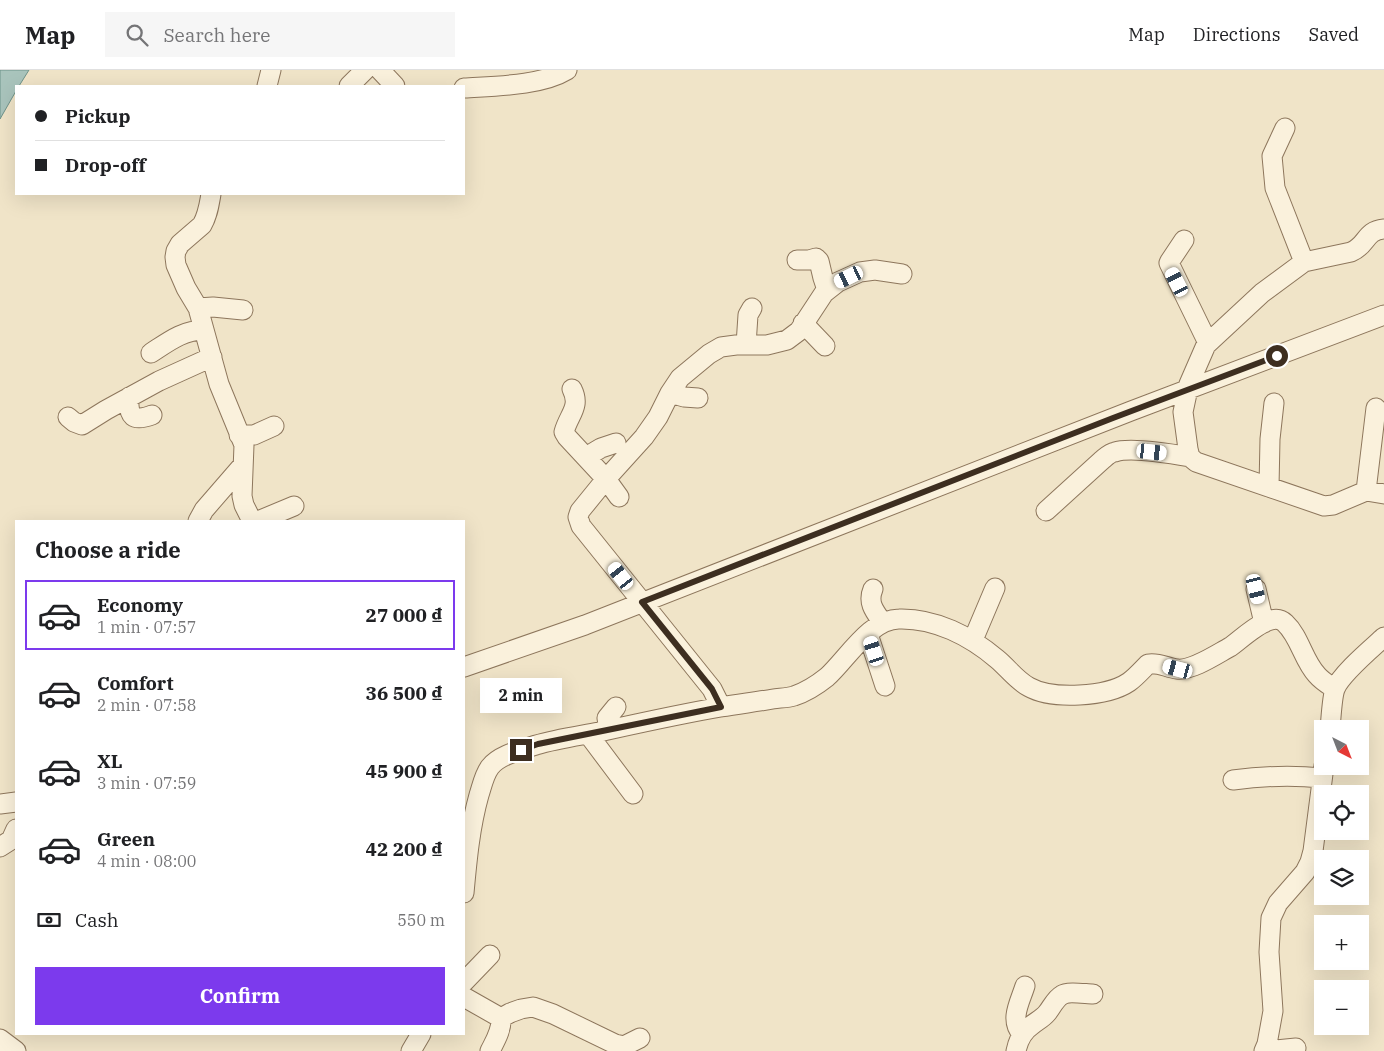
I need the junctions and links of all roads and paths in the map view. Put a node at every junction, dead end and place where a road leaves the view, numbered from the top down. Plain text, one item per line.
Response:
1 (271, 70) edge
2 (567, 70) edge
3 (382, 74) edge
4 (268, 85) edge
5 (352, 85) edge
6 (465, 88) edge
7 (1285, 128) dead end
8 (211, 195) edge
9 (1384, 229) edge
10 (1184, 240) dead end
11 (797, 260) dead end
12 (1304, 262) junction
13 (902, 274) dead end
14 (827, 290) junction
15 (198, 308) junction
16 (752, 308) dead end
17 (243, 310) dead end
18 (1384, 315) edge
19 (803, 323) junction
20 (204, 330) junction
21 (1208, 343) junction
22 (746, 345) junction
23 (825, 346) dead end
24 (151, 353) dead end
25 (212, 357) junction
26 (572, 388) dead end
27 (1188, 390) junction
28 (670, 393) junction
29 (129, 397) junction
30 (698, 398) dead end
31 (1274, 403) dead end
32 (1376, 408) dead end
33 (152, 415) dead end
34 (68, 417) dead end
35 (274, 426) dead end
36 (239, 435) junction
37 (616, 444) dead end
38 (586, 457) junction
39 (1190, 457) junction
40 (243, 465) junction
41 (606, 479) junction
42 (1269, 488) junction
43 (1375, 493) edge
44 (619, 497) dead end
45 (294, 506) dead end
46 (1046, 511) dead end
47 (199, 520) edge
48 (252, 520) edge
49 (260, 520) edge
50 (994, 588) dead end
51 (872, 589) dead end
52 (1256, 589) dead end
53 (642, 602) junction
54 (1264, 623) junction
55 (876, 629) junction
56 (1384, 637) edge
57 (973, 640) junction
58 (465, 667) edge
59 (885, 686) dead end
60 (1335, 689) junction
61 (616, 707) dead end
62 (721, 707) junction
63 (1331, 720) edge
64 (612, 729) junction
65 (588, 734) junction
66 (1314, 773) edge
67 (1323, 775) edge
68 (1233, 780) dead end
69 (633, 794) dead end
70 (471, 795) edge
71 (15, 802) edge
72 (0, 804) edge
73 (465, 884) edge
74 (490, 955) dead end
75 (465, 981) edge
76 (1025, 986) dead end
77 (1093, 994) dead end
78 (465, 997) edge
79 (501, 1018) junction
80 (420, 1035) edge
81 (640, 1038) dead end
82 (0, 1039) edge
83 (1019, 1043) edge
84 (1296, 1048) dead end
85 (16, 1051) edge
86 (411, 1051) edge
87 (490, 1051) edge
88 (1264, 1051) edge

1 - 4 street
2 - 6 street
3 - 5 street
7 - 12 street
8 - 15 street
9 - 12 street
10 - 21 street
11 - 14 street
12 - 21 street
13 - 14 street
14 - 19 street
15 - 17 street
15 - 20 street
16 - 22 street
18 - 27 street
19 - 22 street
19 - 23 street
20 - 24 street
20 - 25 street
21 - 27 street
22 - 28 street
25 - 29 street
25 - 36 street
26 - 38 street
27 - 39 street
27 - 53 street
28 - 30 street
28 - 41 street
29 - 33 street
29 - 34 street
31 - 42 street
32 - 43 street
35 - 36 street
36 - 40 street
37 - 38 street
38 - 41 street
39 - 42 street
39 - 46 street
40 - 47 street
40 - 48 street
41 - 44 street
41 - 53 street
42 - 43 street
45 - 49 street
50 - 57 street
51 - 55 street
52 - 54 street
53 - 58 street
53 - 62 street
54 - 57 street
54 - 60 street
55 - 57 street
55 - 59 street
55 - 62 street
56 - 60 street
60 - 63 street
61 - 64 street
62 - 64 street
64 - 65 street
65 - 69 street
65 - 70 street
66 - 68 street
67 - 88 street
70 - 73 street
71 - 72 street
74 - 75 street
76 - 83 street
77 - 83 street
78 - 79 street
79 - 81 street
79 - 87 street
80 - 86 street
82 - 85 street
84 - 88 street

